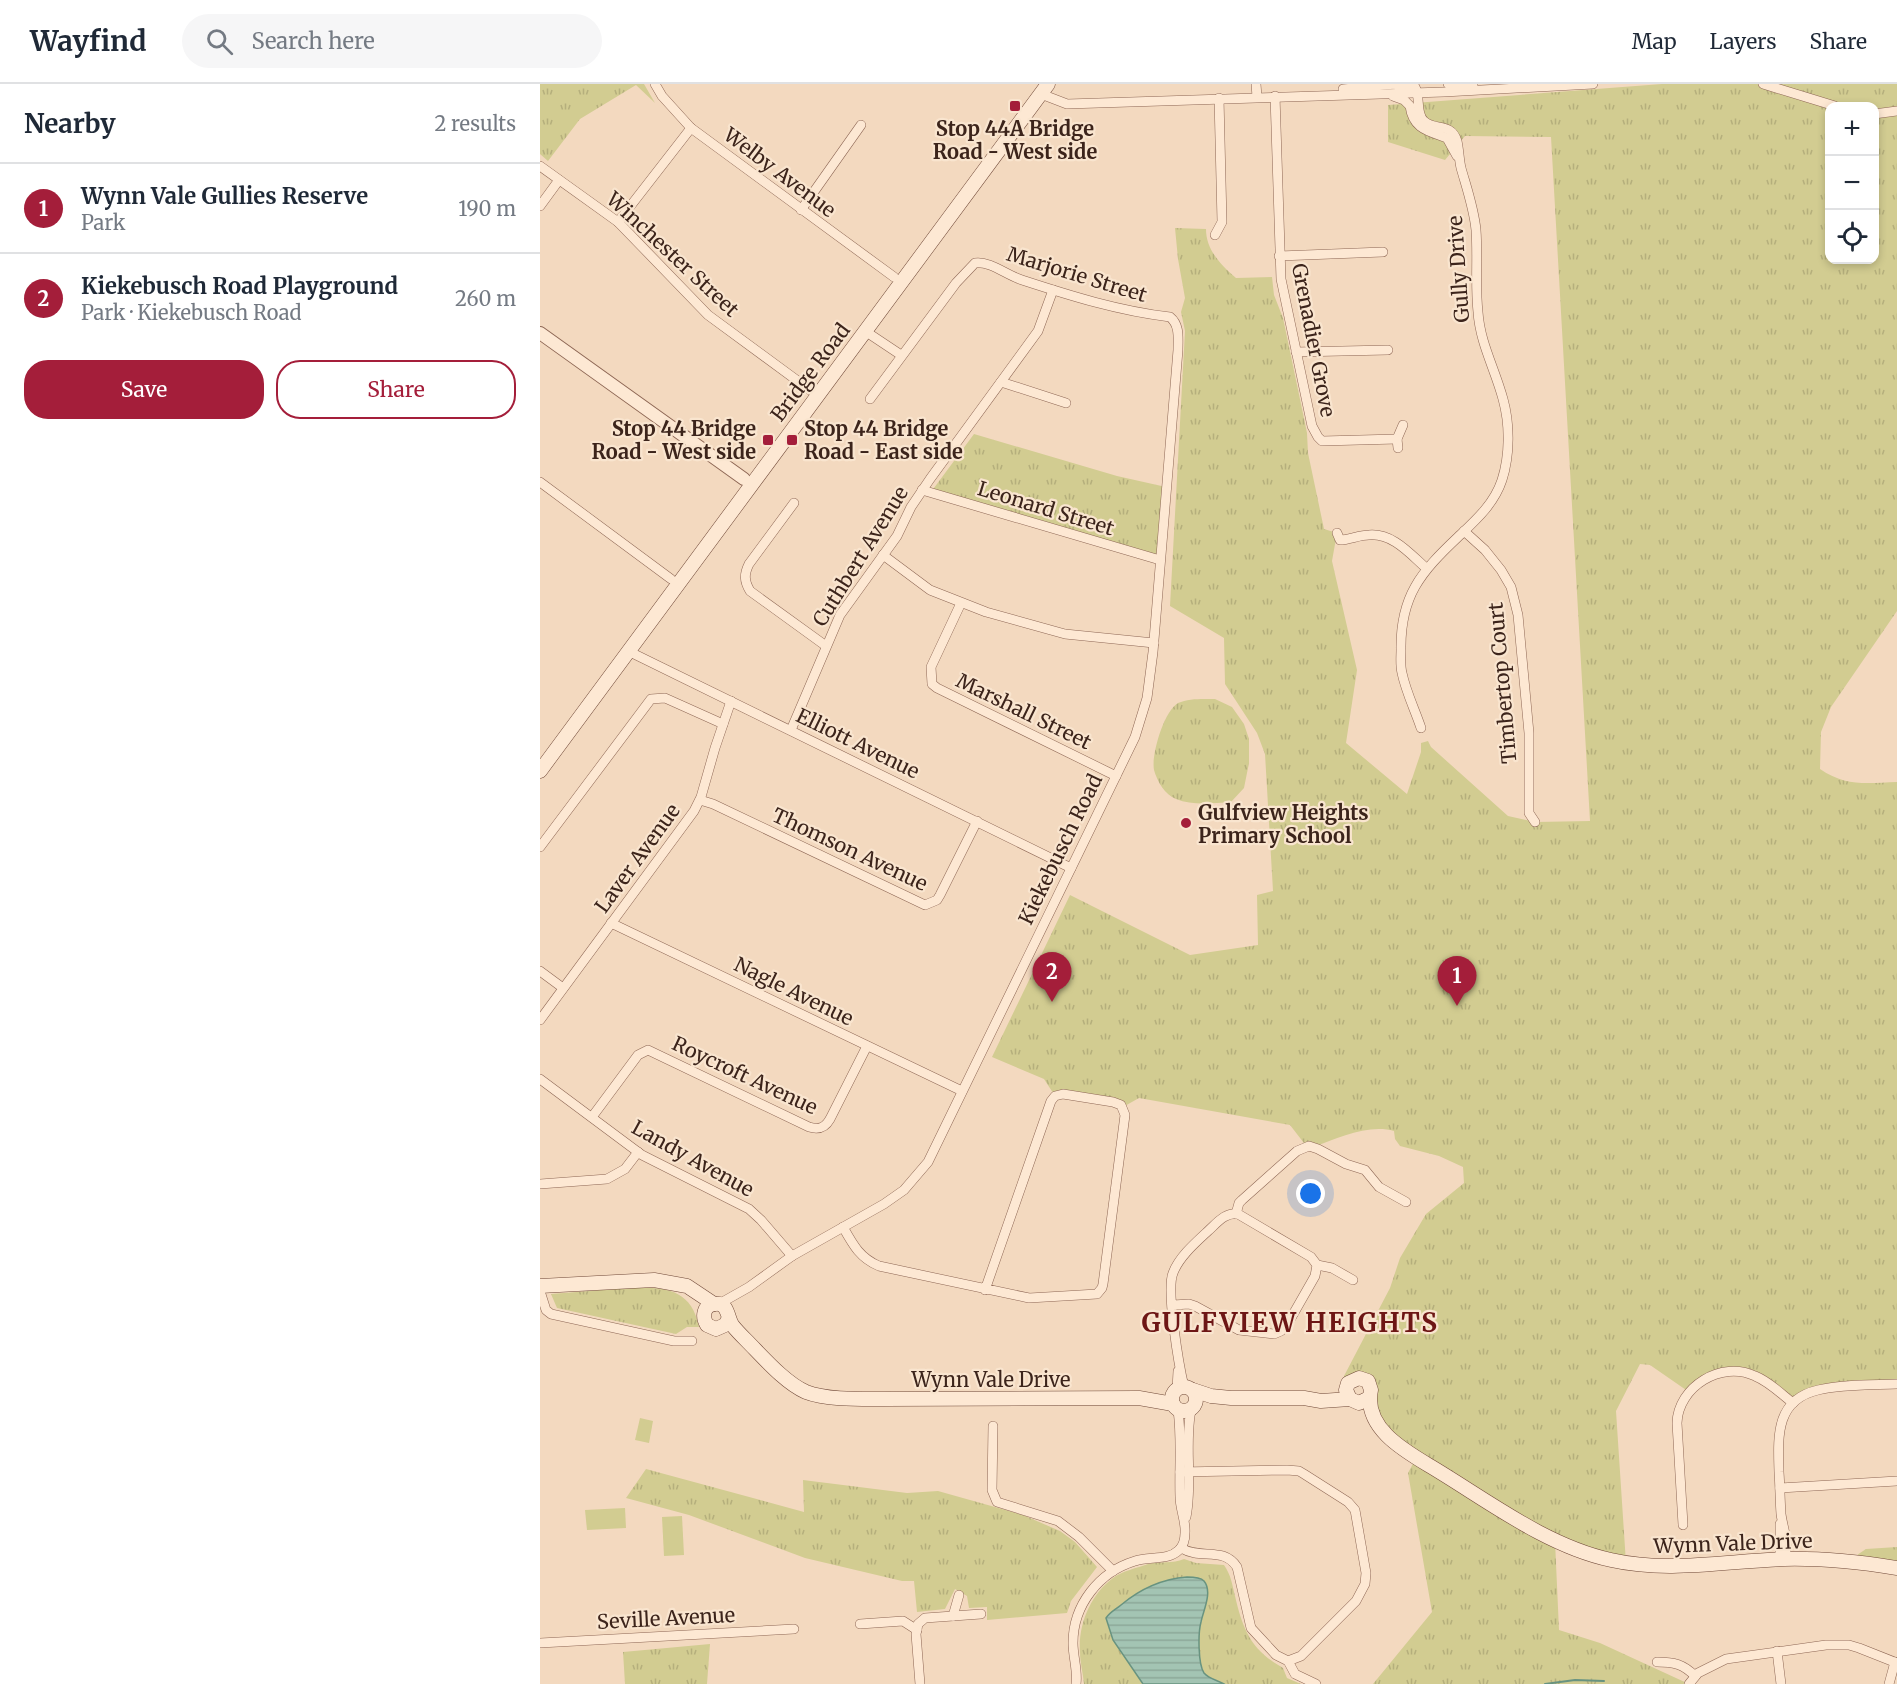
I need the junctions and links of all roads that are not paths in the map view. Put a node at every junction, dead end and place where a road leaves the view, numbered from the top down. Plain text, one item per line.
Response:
1 (655, 84) edge
2 (1256, 84) edge
3 (1394, 84) edge
4 (1448, 84) edge
5 (1593, 84) edge
6 (1763, 84) edge
7 (1523, 87) junction
8 (1040, 88) edge
9 (1419, 93) junction
10 (1382, 94) junction
11 (1275, 96) junction
12 (1257, 97) junction
13 (1219, 98) junction
14 (1825, 103) edge
15 (1897, 111) edge
16 (1879, 113) edge
17 (861, 126) dead end
18 (691, 128) junction
19 (1459, 160) junction
20 (540, 166) edge
21 (559, 180) junction
22 (540, 206) edge
23 (801, 210) junction
24 (618, 222) junction
25 (1215, 235) dead end
26 (1383, 252) dead end
27 (1279, 256) junction
28 (897, 280) junction
29 (1053, 290) junction
30 (1170, 317) joint
31 (865, 331) junction
32 (540, 333) edge
33 (1388, 350) dead end
34 (1296, 352) junction
35 (901, 355) junction
36 (1001, 382) junction
37 (814, 393) junction
38 (870, 399) dead end
39 (1066, 403) dead end
40 (1403, 425) dead end
41 (540, 482) edge
42 (748, 482) junction
43 (922, 490) junction
44 (794, 503) dead end
45 (1464, 531) junction
46 (1337, 533) dead end
47 (883, 555) junction
48 (1160, 560) junction
49 (1426, 568) junction
50 (675, 582) junction
51 (961, 603) junction
52 (1154, 643) junction
53 (826, 646) junction
54 (624, 651) junction
55 (731, 701) junction
56 (723, 724) junction
57 (1422, 728) dead end
58 (791, 730) junction
59 (540, 759) edge
60 (540, 771) edge
61 (1116, 776) junction
62 (700, 800) junction
63 (977, 821) junction
64 (1535, 822) dead end
65 (540, 847) edge
66 (1071, 868) junction
67 (611, 923) junction
68 (540, 971) edge
69 (563, 988) junction
70 (540, 1020) edge
71 (867, 1046) junction
72 (540, 1079) edge
73 (962, 1091) junction
74 (592, 1117) junction
75 (638, 1152) junction
76 (540, 1184) edge
77 (1406, 1202) dead end
78 (1236, 1214) junction
79 (843, 1227) junction
80 (792, 1256) junction
81 (1317, 1265) junction
82 (1353, 1280) dead end
83 (673, 1283) junction
84 (540, 1288) edge
85 (985, 1290) junction
86 (1173, 1305) junction
87 (723, 1309) junction
88 (704, 1316) junction
89 (718, 1328) junction
90 (692, 1341) dead end
91 (1897, 1384) edge
92 (1350, 1397) junction
93 (844, 1398) junction
94 (1369, 1398) junction
95 (1183, 1399) junction
96 (1793, 1403) junction
97 (993, 1426) dead end
98 (1416, 1458) junction
99 (1184, 1472) junction
100 (1897, 1481) edge
101 (1780, 1488) junction
102 (1683, 1525) dead end
103 (1181, 1548) junction
104 (1784, 1559) junction
105 (1897, 1568) edge
106 (1113, 1571) junction
107 (959, 1595) dead end
108 (981, 1614) dead end
109 (953, 1616) junction
110 (860, 1624) dead end
111 (794, 1629) dead end
112 (917, 1630) junction
113 (540, 1643) edge
114 (1777, 1651) junction
115 (1288, 1661) junction
116 (1657, 1662) dead end
117 (1896, 1662) edge
118 (1692, 1680) edge
119 (920, 1684) edge
120 (1076, 1684) edge
121 (1316, 1684) edge
122 (1782, 1684) edge
123 (1889, 1684) edge

1 - 18 street, Welby Avenue
2 - 12 street
3 - 9 street
3 - 11 street
4 - 7 street
5 - 7 street
6 - 14 street
7 - 9 street
8 - 13 street
8 - 28 main road, Bridge Road
9 - 10 street
9 - 19 street, Gully Drive
10 - 11 street
10 - 19 street, Gully Drive
11 - 12 street
11 - 27 street, Grenadier Grove
12 - 13 street
13 - 25 street
15 - 16 street
17 - 23 street
18 - 23 street, Welby Avenue
18 - 24 street
19 - 45 street, Gully Drive
20 - 21 street, Winchester Street
21 - 22 street
21 - 24 street, Winchester Street
23 - 28 street, Welby Avenue
24 - 37 street, Winchester Street
26 - 27 street
27 - 34 street, Grenadier Grove
28 - 31 main road, Bridge Road
28 - 37 main road, Bridge Road
29 - 30 street, Marjorie Street
29 - 35 street, Marjorie Street
29 - 36 street, Cuthbert Avenue
30 - 48 street, Kiekebusch Road
31 - 35 street
31 - 37 main road, Bridge Road
32 - 42 street
33 - 34 street
34 - 40 street, Grenadier Grove
35 - 38 street
36 - 39 street
36 - 43 street, Cuthbert Avenue
37 - 42 main road, Bridge Road
41 - 50 street
42 - 50 main road, Bridge Road
43 - 47 street, Cuthbert Avenue
43 - 48 street, Leonard Street
44 - 53 street
45 - 49 street, Gully Drive
45 - 64 street, Timbertop Court
46 - 49 street
47 - 51 street
47 - 53 street, Cuthbert Avenue
48 - 52 street, Kiekebusch Road
49 - 57 street, Gully Drive
50 - 54 main road, Bridge Road
51 - 52 street
51 - 61 street, Marshall Street
52 - 61 street, Kiekebusch Road
53 - 58 street, Cuthbert Avenue
54 - 55 street, Elliott Avenue
54 - 59 main road, Bridge Road
54 - 60 main road, Bridge Road
55 - 56 street, Laver Avenue
55 - 58 street, Elliott Avenue
56 - 62 street, Laver Avenue
56 - 65 street
58 - 63 street, Elliott Avenue
61 - 66 street, Kiekebusch Road
62 - 63 street, Thomson Avenue
62 - 67 street, Laver Avenue
63 - 66 street, Elliott Avenue
66 - 73 street, Kiekebusch Road
67 - 69 street, Laver Avenue
67 - 71 street, Nagle Avenue
68 - 69 street
69 - 70 street, Laver Avenue
71 - 73 street, Nagle Avenue
71 - 74 street, Roycroft Avenue
72 - 74 street, Landy Avenue
73 - 79 street, Kiekebusch Road
74 - 75 street, Landy Avenue
75 - 76 street
75 - 80 street, Landy Avenue
77 - 78 street
78 - 81 street
78 - 86 street
79 - 80 street, Kiekebusch Road
79 - 85 street
80 - 87 street, Kiekebusch Road
81 - 82 street
81 - 86 street
83 - 84 main road, Wynn Vale Drive
83 - 87 main road, Wynn Vale Drive
83 - 88 main road
84 - 90 street
85 - 85 street
86 - 95 street
87 - 88 main road
87 - 89 main road
87 - 93 main road, Wynn Vale Drive
88 - 89 main road
89 - 93 main road, Wynn Vale Drive
91 - 96 street
92 - 94 main road
92 - 94 main road
92 - 95 main road, Wynn Vale Drive
92 - 98 main road, Wynn Vale Drive
93 - 95 main road, Wynn Vale Drive
94 - 98 main road, Wynn Vale Drive
95 - 99 street
96 - 101 street
96 - 102 street
97 - 106 street
98 - 104 main road, Wynn Vale Drive
99 - 103 street
99 - 115 street
100 - 101 street
101 - 104 street
103 - 106 street
103 - 115 street
104 - 105 main road, Wynn Vale Drive
106 - 120 street
107 - 109 street
108 - 109 street
109 - 112 street
110 - 112 street
111 - 113 street, Seville Avenue
112 - 119 street
114 - 117 street
114 - 118 street
114 - 122 street
115 - 121 street
116 - 118 street
117 - 123 street

